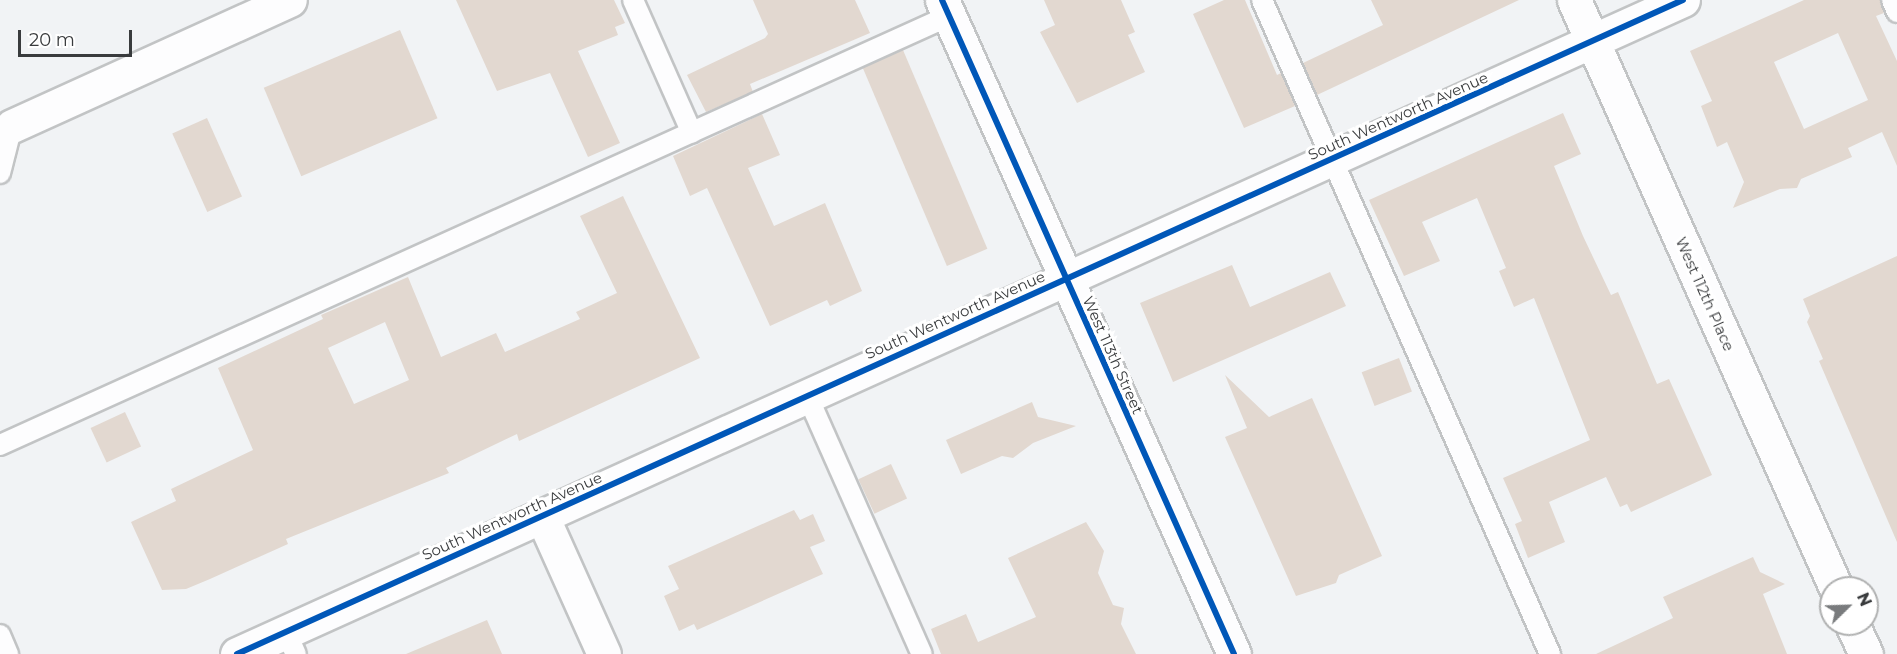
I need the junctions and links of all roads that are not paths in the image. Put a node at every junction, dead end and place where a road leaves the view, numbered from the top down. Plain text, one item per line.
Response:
1 (290, 0) edge
2 (633, 0) edge
3 (1262, 0) edge
4 (1574, 0) edge
5 (1683, 0) edge
6 (1892, 0) edge
7 (945, 8) edge
8 (1897, 12) edge
9 (1593, 41) junction
10 (12, 126) joint
11 (692, 133) junction
12 (1332, 158) junction
13 (0, 173) edge
14 (1066, 278) junction
15 (807, 395) junction
16 (0, 445) edge
17 (542, 516) junction
18 (1831, 576) edge
19 (0, 635) edge
20 (1858, 636) edge
21 (291, 643) edge
22 (8, 654) edge
23 (237, 654) edge
24 (604, 654) edge
25 (922, 654) edge
26 (1234, 654) edge
27 (1550, 654) edge
28 (1866, 654) edge

1 - 10 street
2 - 11 lane
3 - 12 lane
4 - 9 street, West 112th Place
5 - 9 street, South Wentworth Avenue
6 - 8 lane
7 - 11 lane
7 - 14 street, West 113th Street
9 - 12 street, South Wentworth Avenue
9 - 18 street, West 112th Place
10 - 13 lane
11 - 16 lane
12 - 14 street, South Wentworth Avenue
12 - 27 lane
14 - 15 street, South Wentworth Avenue
14 - 26 street, West 113th Street
15 - 17 street, South Wentworth Avenue
15 - 25 lane
17 - 21 street, South Wentworth Avenue
17 - 24 street
19 - 22 lane
20 - 28 street
21 - 23 street, South Wentworth Avenue

